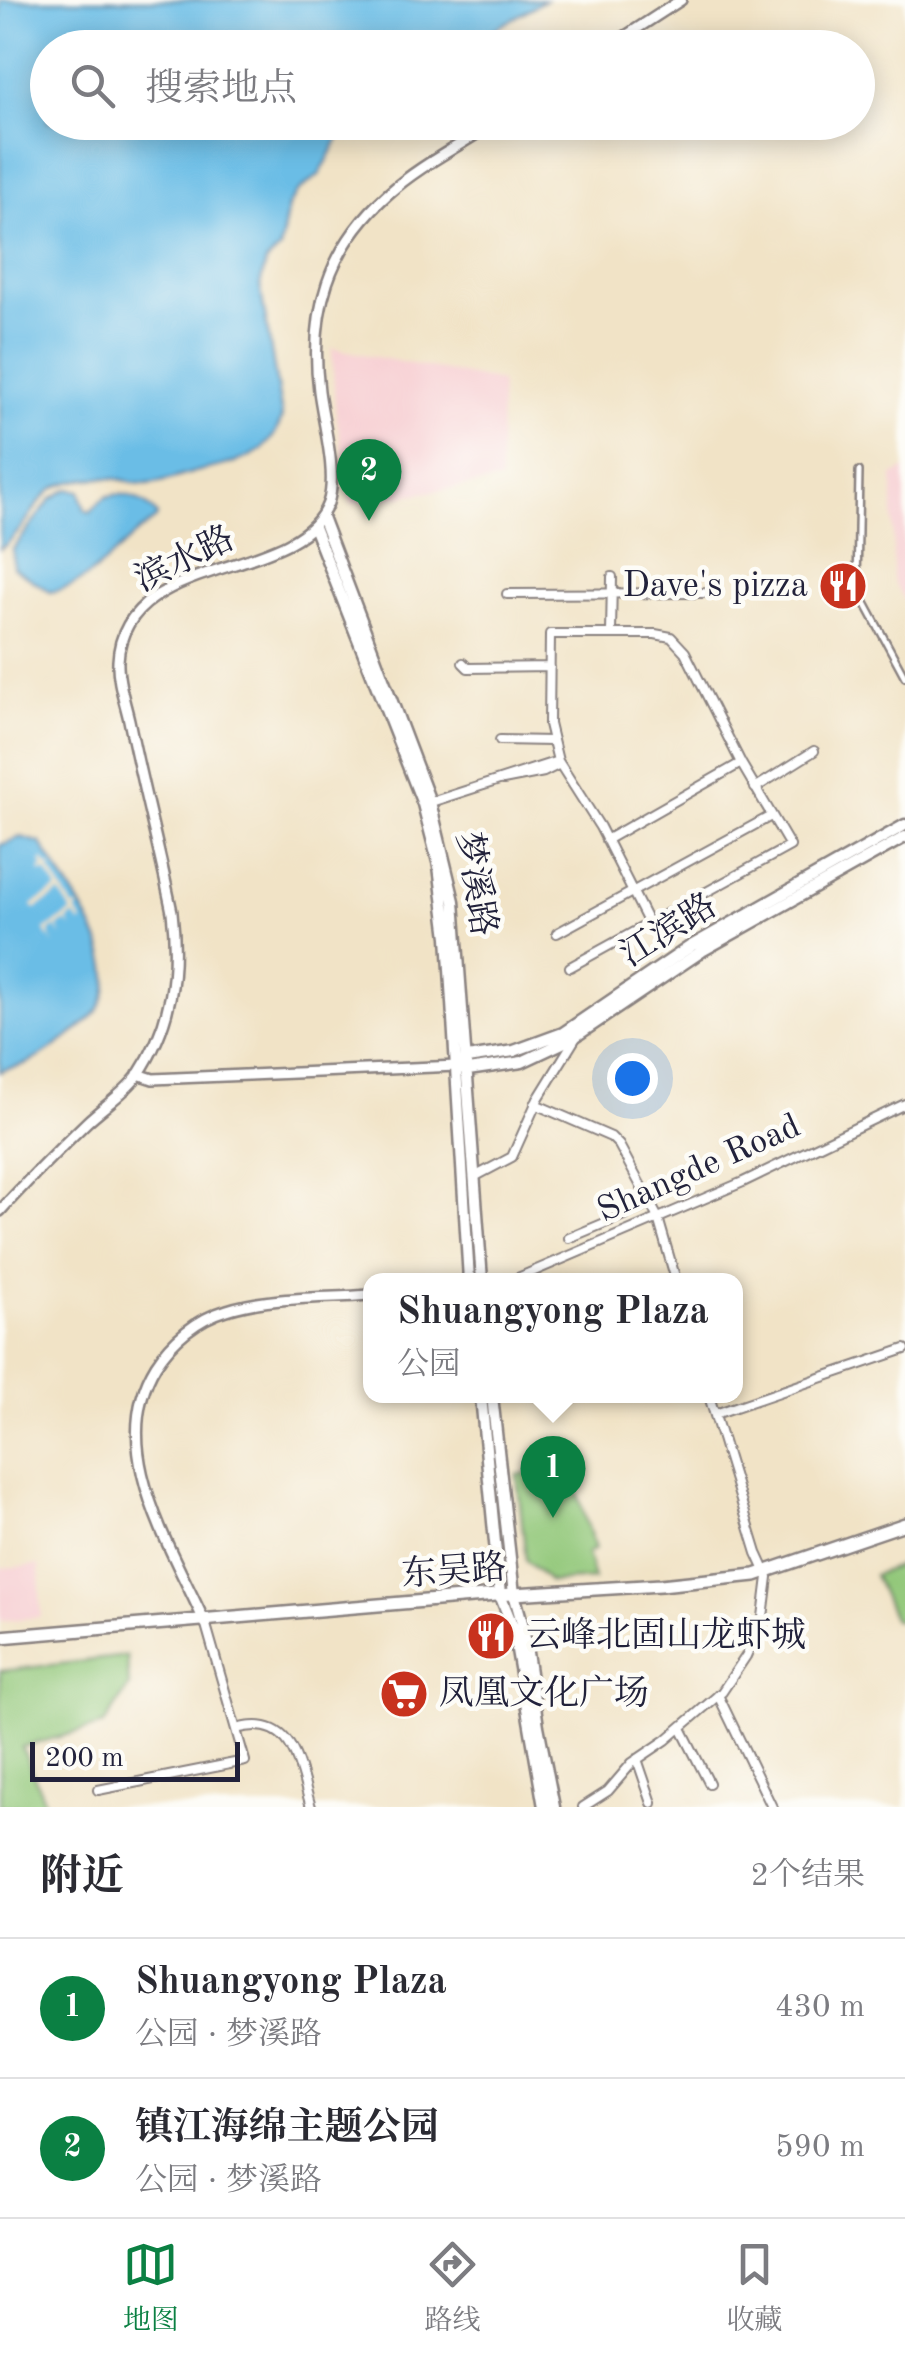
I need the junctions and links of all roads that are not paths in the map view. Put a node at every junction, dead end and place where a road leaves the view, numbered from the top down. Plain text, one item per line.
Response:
1 (681, 0) edge
2 (635, 30) edge
3 (468, 140) edge
4 (858, 471) dead end
5 (322, 517) junction
6 (314, 528) junction
7 (612, 578) dead end
8 (703, 593) dead end
9 (507, 594) dead end
10 (612, 594) junction
11 (611, 634) junction
12 (463, 663) dead end
13 (550, 667) junction
14 (905, 677) edge
15 (500, 740) dead end
16 (552, 741) junction
17 (814, 751) dead end
18 (559, 762) junction
19 (741, 763) junction
20 (755, 788) junction
21 (427, 803) junction
22 (771, 816) junction
23 (905, 825) edge
24 (905, 837) edge
25 (606, 840) junction
26 (632, 892) junction
27 (649, 924) junction
28 (557, 933) dead end
29 (570, 967) dead end
30 (578, 1035) junction
31 (464, 1065) junction
32 (138, 1074) junction
33 (535, 1104) junction
34 (905, 1104) edge
35 (476, 1176) junction
36 (650, 1204) junction
37 (0, 1210) edge
38 (658, 1218) junction
39 (569, 1238) dead end
40 (469, 1273) edge
41 (482, 1273) edge
42 (530, 1273) edge
43 (674, 1273) edge
44 (363, 1296) edge
45 (905, 1348) edge
46 (482, 1403) edge
47 (493, 1403) edge
48 (711, 1403) edge
49 (714, 1414) junction
50 (905, 1527) edge
51 (767, 1574) junction
52 (508, 1598) junction
53 (205, 1622) junction
54 (0, 1640) edge
55 (718, 1695) junction
56 (681, 1728) junction
57 (236, 1729) junction
58 (637, 1759) junction
59 (709, 1783) dead end
60 (98, 1790) dead end
61 (604, 1793) junction
62 (652, 1803) dead end
63 (312, 1807) edge
64 (544, 1807) edge
65 (554, 1807) edge
66 (583, 1807) edge
67 (608, 1807) edge
68 (772, 1807) edge

1 - 2 street
3 - 5 street, 滨水路
4 - 14 street
5 - 6 street, 滨水路
5 - 21 main road, 梦溪路
6 - 21 main road, 梦溪路
6 - 32 street, 滨水路
7 - 10 street
8 - 10 street
9 - 10 street
10 - 11 street
11 - 13 street
11 - 19 street
12 - 13 street
13 - 16 street
15 - 16 street
16 - 18 street
17 - 20 street
18 - 21 street
18 - 25 street
19 - 20 street
19 - 25 street
20 - 22 street
21 - 31 main road, 梦溪路
22 - 26 street
22 - 27 street
23 - 31 main road, 江滨路
24 - 30 main road, 江滨路
25 - 26 street
26 - 27 street
26 - 28 street
27 - 29 street
30 - 31 main road, 江滨路
30 - 33 street
31 - 32 street, 江滨路
31 - 35 main road, 梦溪路
31 - 40 main road, 梦溪路
32 - 37 street, 滨水路
33 - 35 street
33 - 36 street
34 - 38 street, Shangde Road
35 - 41 main road, 梦溪路
36 - 38 street
36 - 39 street
38 - 42 street, Shangde Road
38 - 43 street
44 - 53 street
45 - 49 street
46 - 52 main road
47 - 52 main road
48 - 49 street
49 - 51 street
50 - 51 main road, 东吴路
51 - 52 main road, 东吴路
51 - 55 street
52 - 53 main road, 东吴路
52 - 64 main road
52 - 65 main road
53 - 54 main road, 东吴路
53 - 57 street
55 - 56 street
55 - 68 street
56 - 58 street
56 - 59 street
57 - 60 street
57 - 63 street
58 - 61 street
58 - 62 street
61 - 66 street
61 - 67 street

